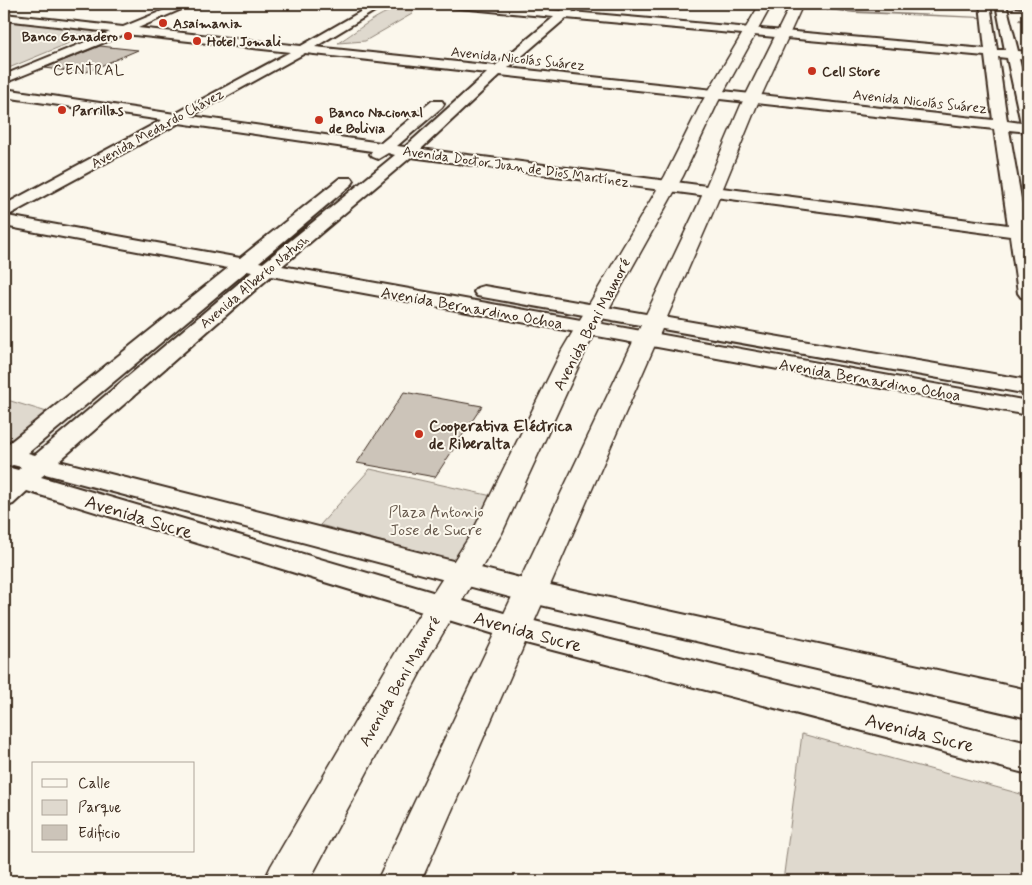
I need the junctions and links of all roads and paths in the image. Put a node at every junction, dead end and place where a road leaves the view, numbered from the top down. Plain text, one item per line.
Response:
1 (175, 4) edge
2 (188, 4) edge
3 (365, 4) edge
4 (381, 4) edge
5 (448, 4) edge
6 (495, 4) edge
7 (797, 4) edge
8 (985, 4) edge
9 (1001, 4) edge
10 (1018, 4) edge
11 (1028, 4) edge
12 (550, 8) edge
13 (569, 9) edge
14 (4, 12) edge
15 (4, 17) edge
16 (757, 21) edge
17 (530, 25) dead end
18 (121, 27) junction
19 (784, 32) junction
20 (299, 46) junction
21 (991, 50) junction
22 (1028, 51) edge
23 (1012, 52) junction
24 (1028, 56) edge
25 (491, 65) junction
26 (4, 72) edge
27 (4, 79) edge
28 (4, 86) edge
29 (718, 90) junction
30 (4, 94) edge
31 (754, 94) junction
32 (170, 114) junction
33 (1000, 121) junction
34 (1028, 122) edge
35 (402, 145) junction
36 (83, 153) dead end
37 (671, 181) junction
38 (714, 186) junction
39 (5, 212) edge
40 (1023, 226) edge
41 (262, 262) junction
42 (1028, 293) edge
43 (591, 319) junction
44 (650, 330) junction
45 (1028, 387) edge
46 (1028, 408) edge
47 (12, 470) edge
48 (463, 573) junction
49 (532, 592) junction
50 (441, 608) junction
51 (514, 628) junction
52 (1028, 704) edge
53 (1028, 759) edge
54 (286, 881) edge
55 (399, 881) edge

1 - 18 street
2 - 18 street
3 - 20 street
4 - 20 street
5 - 12 street
6 - 12 street
7 - 19 street
8 - 21 street
9 - 23 street
10 - 11 street
12 - 13 street
12 - 17 street
13 - 16 street
13 - 25 street, Avenida Alberto Natush
14 - 18 street, Avenida Nicolás Suárez
15 - 18 street, Avenida Nicolás Suárez
16 - 19 street
16 - 29 street, Avenida Beni Mamoré
18 - 20 street, Avenida Nicolás Suárez
18 - 26 street
18 - 27 street
19 - 21 street
19 - 31 street
20 - 25 street, Avenida Nicolás Suárez
20 - 32 street, Avenida Medardo Chávez
20 - 32 street, Avenida Medardo Chávez
21 - 23 street
21 - 33 street
22 - 23 street
23 - 24 street
23 - 34 street
25 - 29 street, Avenida Nicolás Suárez
25 - 35 street, Avenida Alberto Natush
28 - 32 street, Avenida Doctor Juan de Dios Martínez
29 - 31 street, Avenida Nicolás Suárez
29 - 37 street, Avenida Beni Mamoré
30 - 32 street, Avenida Doctor Juan de Dios Martínez
31 - 33 street, Avenida Nicolás Suárez
31 - 38 street
32 - 35 street, Avenida Doctor Juan de Dios Martínez
32 - 36 street, Avenida Medardo Chávez
32 - 39 street, Avenida Medardo Chávez
33 - 34 street, Avenida Nicolás Suárez
33 - 40 street
35 - 37 street, Avenida Doctor Juan de Dios Martínez
35 - 41 street, Avenida Alberto Natush
37 - 38 street, Avenida Doctor Juan de Dios Martínez
37 - 43 street, Avenida Beni Mamoré
38 - 40 street, Avenida Doctor Juan de Dios Martínez
38 - 44 street
39 - 41 street, Avenida Bernardino Ochoa
40 - 42 street
41 - 43 street, Avenida Bernardino Ochoa
41 - 47 street, Avenida Alberto Natush
41 - 47 street, Avenida Alberto Natush
43 - 44 street, Avenida Bernardino Ochoa
43 - 48 street, Avenida Beni Mamoré
44 - 45 street, Avenida Bernardino Ochoa
44 - 46 street, Avenida Bernardino Ochoa
44 - 49 street
47 - 48 street, Avenida Sucre
47 - 50 street, Avenida Sucre
48 - 49 street, Avenida Sucre
48 - 50 street, Avenida Beni Mamoré
49 - 51 street
49 - 52 street, Avenida Sucre
50 - 51 street, Avenida Sucre
50 - 54 street, Avenida Beni Mamoré
51 - 53 street, Avenida Sucre
51 - 55 street

